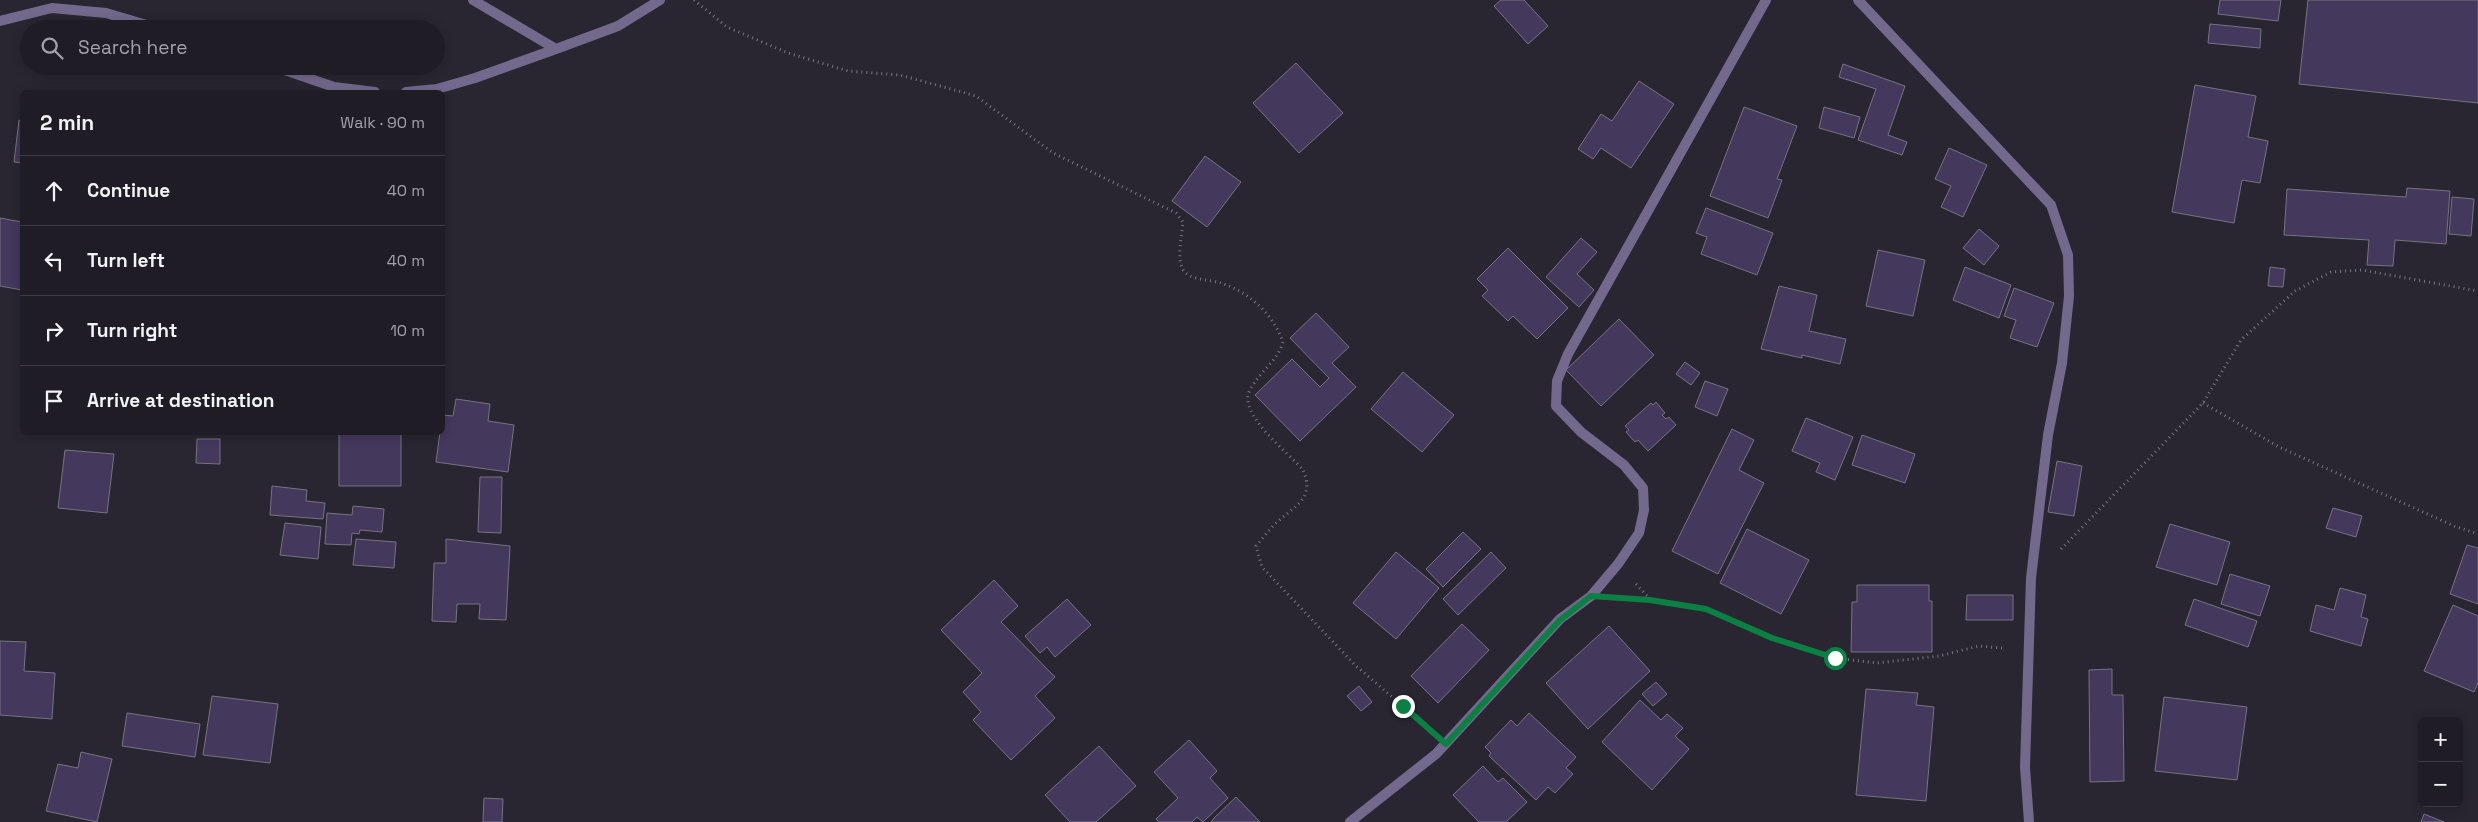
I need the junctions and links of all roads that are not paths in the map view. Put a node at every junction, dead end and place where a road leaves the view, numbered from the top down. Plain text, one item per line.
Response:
1 (473, 0) edge
2 (660, 0) edge
3 (1766, 0) edge
4 (1858, 0) edge
5 (130, 20) edge
6 (0, 21) edge
7 (556, 49) junction
8 (299, 75) edge
9 (359, 90) edge
10 (427, 90) edge
11 (1350, 822) edge
12 (2029, 822) edge

1 - 7 street
2 - 7 street
3 - 11 street
4 - 12 street
5 - 6 street
7 - 10 street
8 - 9 street

